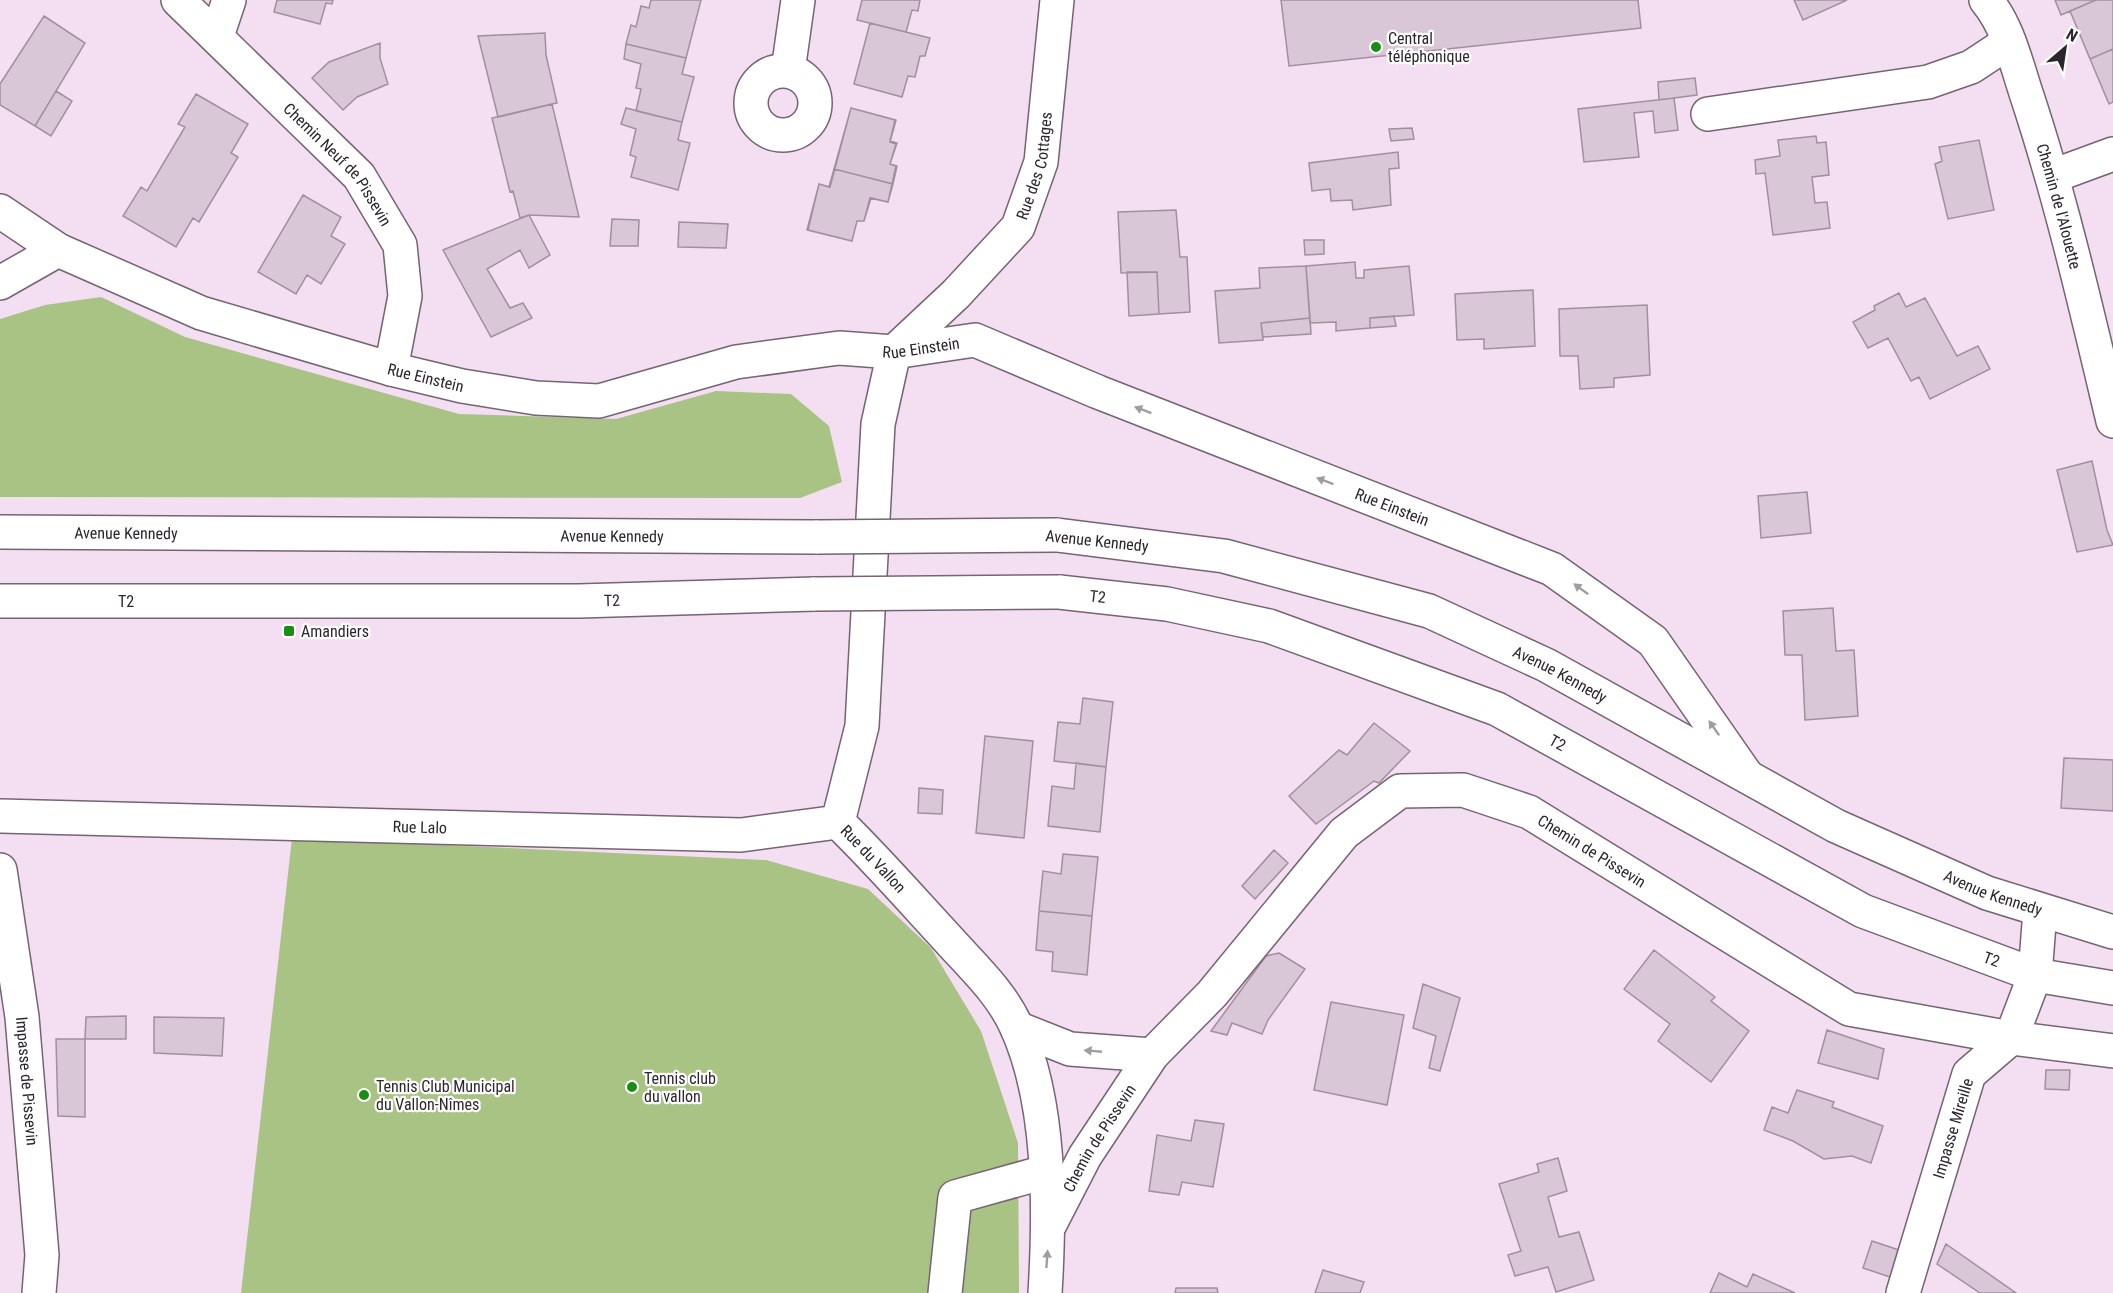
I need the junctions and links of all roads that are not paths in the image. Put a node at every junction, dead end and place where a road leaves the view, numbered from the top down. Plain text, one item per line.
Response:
1 (178, 0) edge
2 (229, 0) edge
3 (798, 0) edge
4 (1057, 0) edge
5 (1986, 0) edge
6 (217, 36) junction
7 (2008, 42) junction
8 (788, 71) dead end
9 (1708, 114) dead end
10 (2113, 154) edge
11 (2053, 176) junction
12 (0, 211) edge
13 (58, 250) junction
14 (0, 283) edge
15 (894, 352) junction
16 (391, 369) junction
17 (2113, 421) edge
18 (0, 532) edge
19 (0, 601) edge
20 (1747, 776) junction
21 (0, 816) edge
22 (838, 822) junction
23 (0, 870) edge
24 (2040, 911) junction
25 (2113, 932) edge
26 (2035, 975) junction
27 (2113, 988) edge
28 (1017, 1028) junction
29 (2011, 1038) junction
30 (2113, 1051) edge
31 (1152, 1055) junction
32 (1045, 1172) junction
33 (1050, 1224) junction
34 (39, 1293) edge
35 (945, 1293) edge
36 (1045, 1293) edge
37 (1903, 1293) edge

1 - 6 street, Chemin Neuf de Pissevin
2 - 6 street
3 - 8 street
4 - 15 street, Rue des Cottages
5 - 7 street, Chemin de l'Alouette
6 - 16 street, Chemin Neuf de Pissevin
7 - 9 street
7 - 11 street, Chemin de l'Alouette
10 - 11 street
11 - 17 street, Chemin de l'Alouette
12 - 13 street, Rue Einstein
13 - 14 street
13 - 16 street, Rue Einstein
15 - 16 street, Rue Einstein
20 -> 15 street, Rue Einstein
15 - 22 street, Rue du Vallon
18 - 20 street, Avenue Kennedy, bridge
19 - 26 street, T2, bridge
20 - 24 street, Avenue Kennedy
21 - 22 street, Rue Lalo
22 - 28 street, Rue du Vallon
23 - 34 street, Impasse de Pissevin
24 - 25 street, Avenue Kennedy
24 - 26 street, Impasse Mireille
26 - 27 street, T2
26 - 29 street, Impasse Mireille
31 -> 28 street
28 - 32 street, Rue du Vallon
29 - 30 street, Chemin de Pissevin
29 - 31 street, Chemin de Pissevin
29 - 37 street, Impasse Mireille
31 - 33 street, Chemin de Pissevin
32 - 33 street, Rue du Vallon
32 - 35 street
36 -> 33 street, Rue du Vallon

